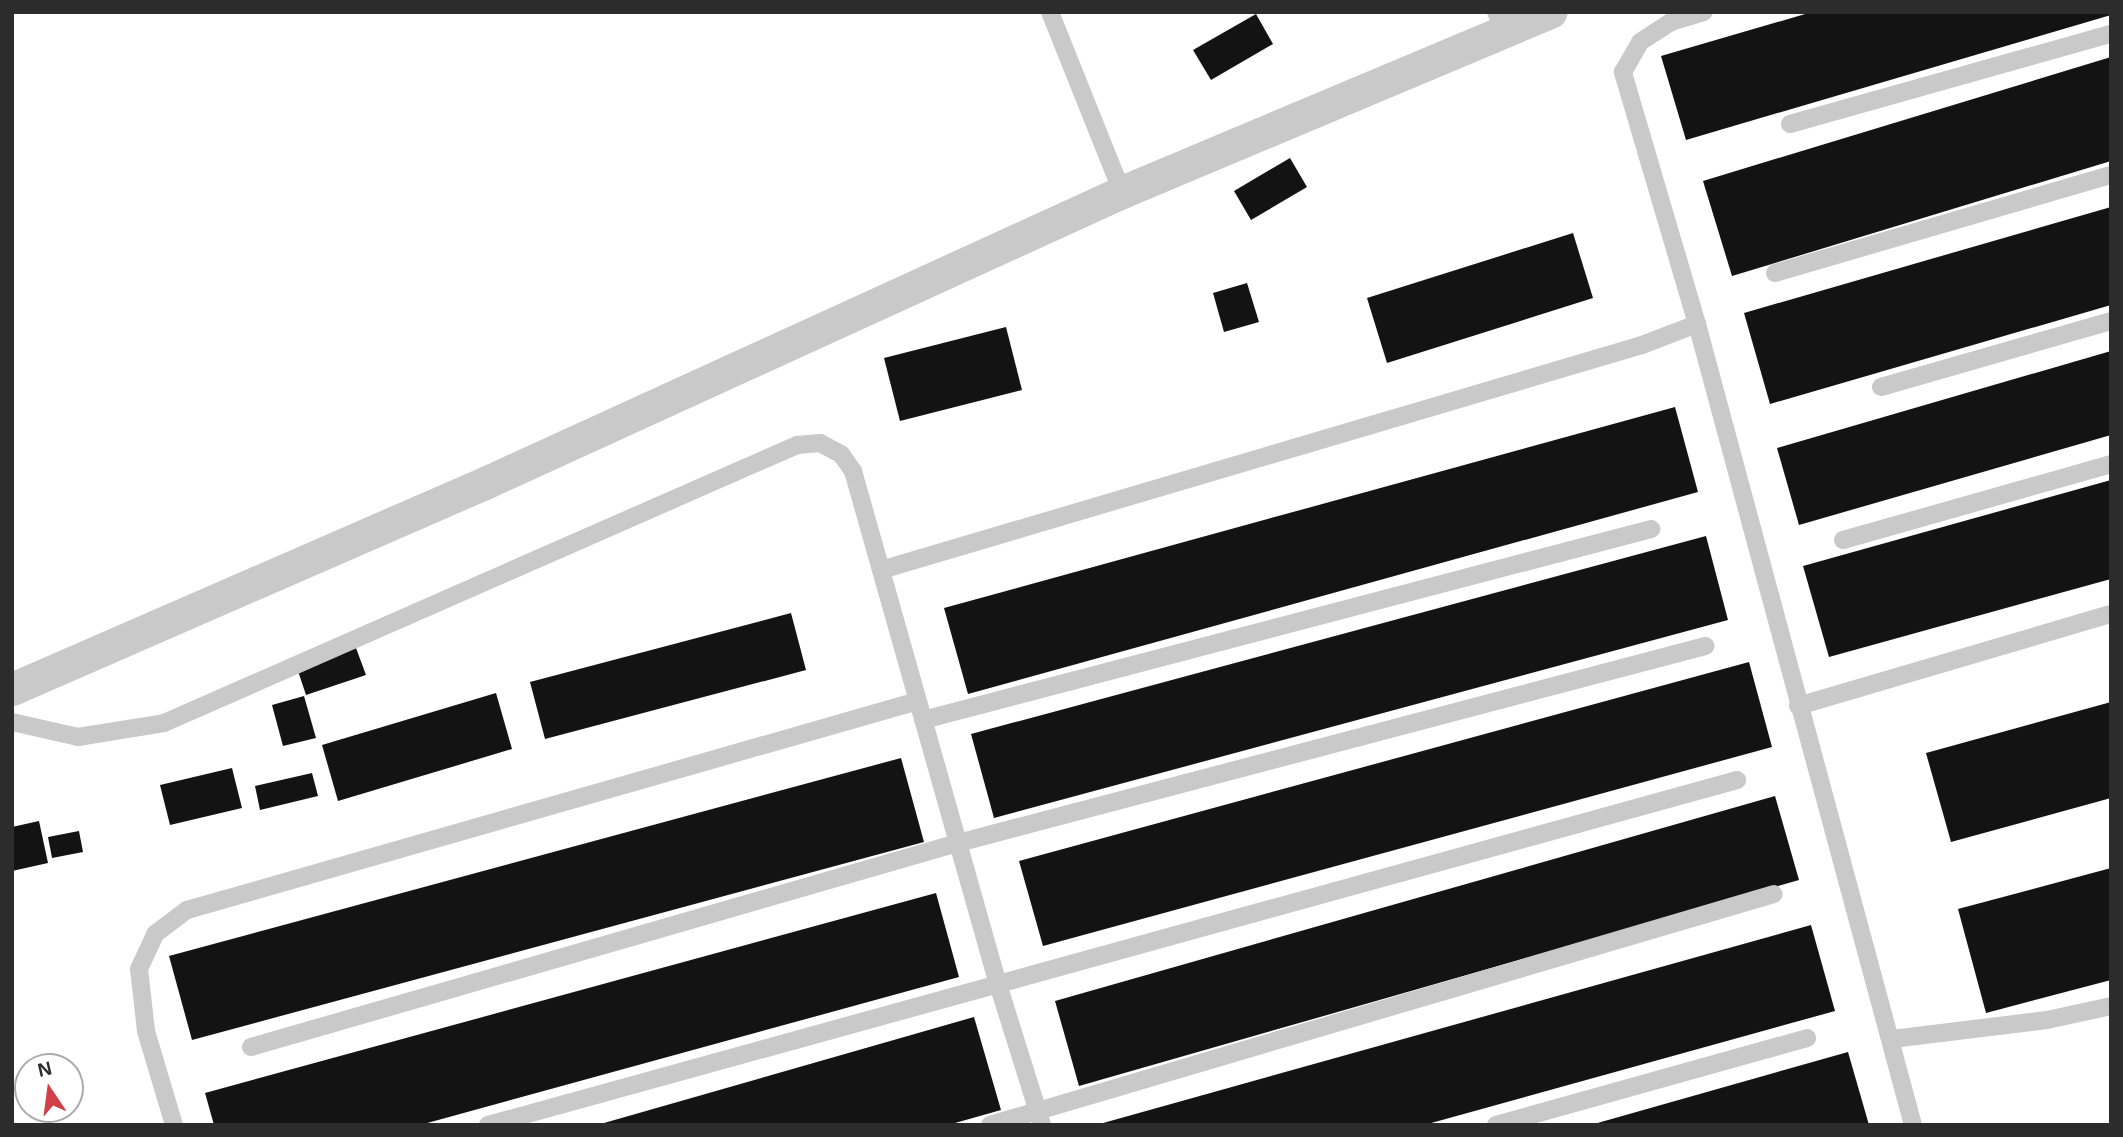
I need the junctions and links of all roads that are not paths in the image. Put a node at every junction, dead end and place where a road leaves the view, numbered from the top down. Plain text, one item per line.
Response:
1 (1051, 12) edge
2 (1551, 12) edge
3 (1704, 12) edge
4 (1500, 22) edge
5 (2111, 34) edge
6 (1790, 124) dead end
7 (2111, 175) edge
8 (1122, 192) junction
9 (1775, 272) dead end
10 (2111, 321) edge
11 (1697, 324) junction
12 (1881, 387) dead end
13 (2111, 464) edge
14 (1651, 529) dead end
15 (1843, 540) dead end
16 (881, 570) junction
17 (2111, 614) edge
18 (1705, 646) dead end
19 (12, 689) edge
20 (918, 701) junction
21 (1798, 706) junction
22 (923, 720) junction
23 (12, 722) edge
24 (1737, 780) dead end
25 (958, 843) junction
26 (1774, 894) dead end
27 (996, 981) junction
28 (2111, 1006) edge
29 (1807, 1038) dead end
30 (1892, 1039) junction
31 (251, 1047) dead end
32 (1041, 1118) edge
33 (174, 1125) edge
34 (488, 1125) edge
35 (990, 1125) edge
36 (1496, 1125) edge
37 (1913, 1125) edge

1 - 8 lane
2 - 4 street
3 - 11 lane
4 - 8 street
5 - 6 lane
7 - 9 lane
8 - 19 street
10 - 12 lane
11 - 16 lane
11 - 21 lane
13 - 15 lane
14 - 22 lane
16 - 20 lane
16 - 23 lane
17 - 21 lane
18 - 25 lane
20 - 22 lane
20 - 33 lane
21 - 30 lane
22 - 25 lane
24 - 27 lane
25 - 27 lane
25 - 31 lane
26 - 32 lane
27 - 32 lane
27 - 34 lane
28 - 30 lane
29 - 36 lane
30 - 37 lane
32 - 35 lane

